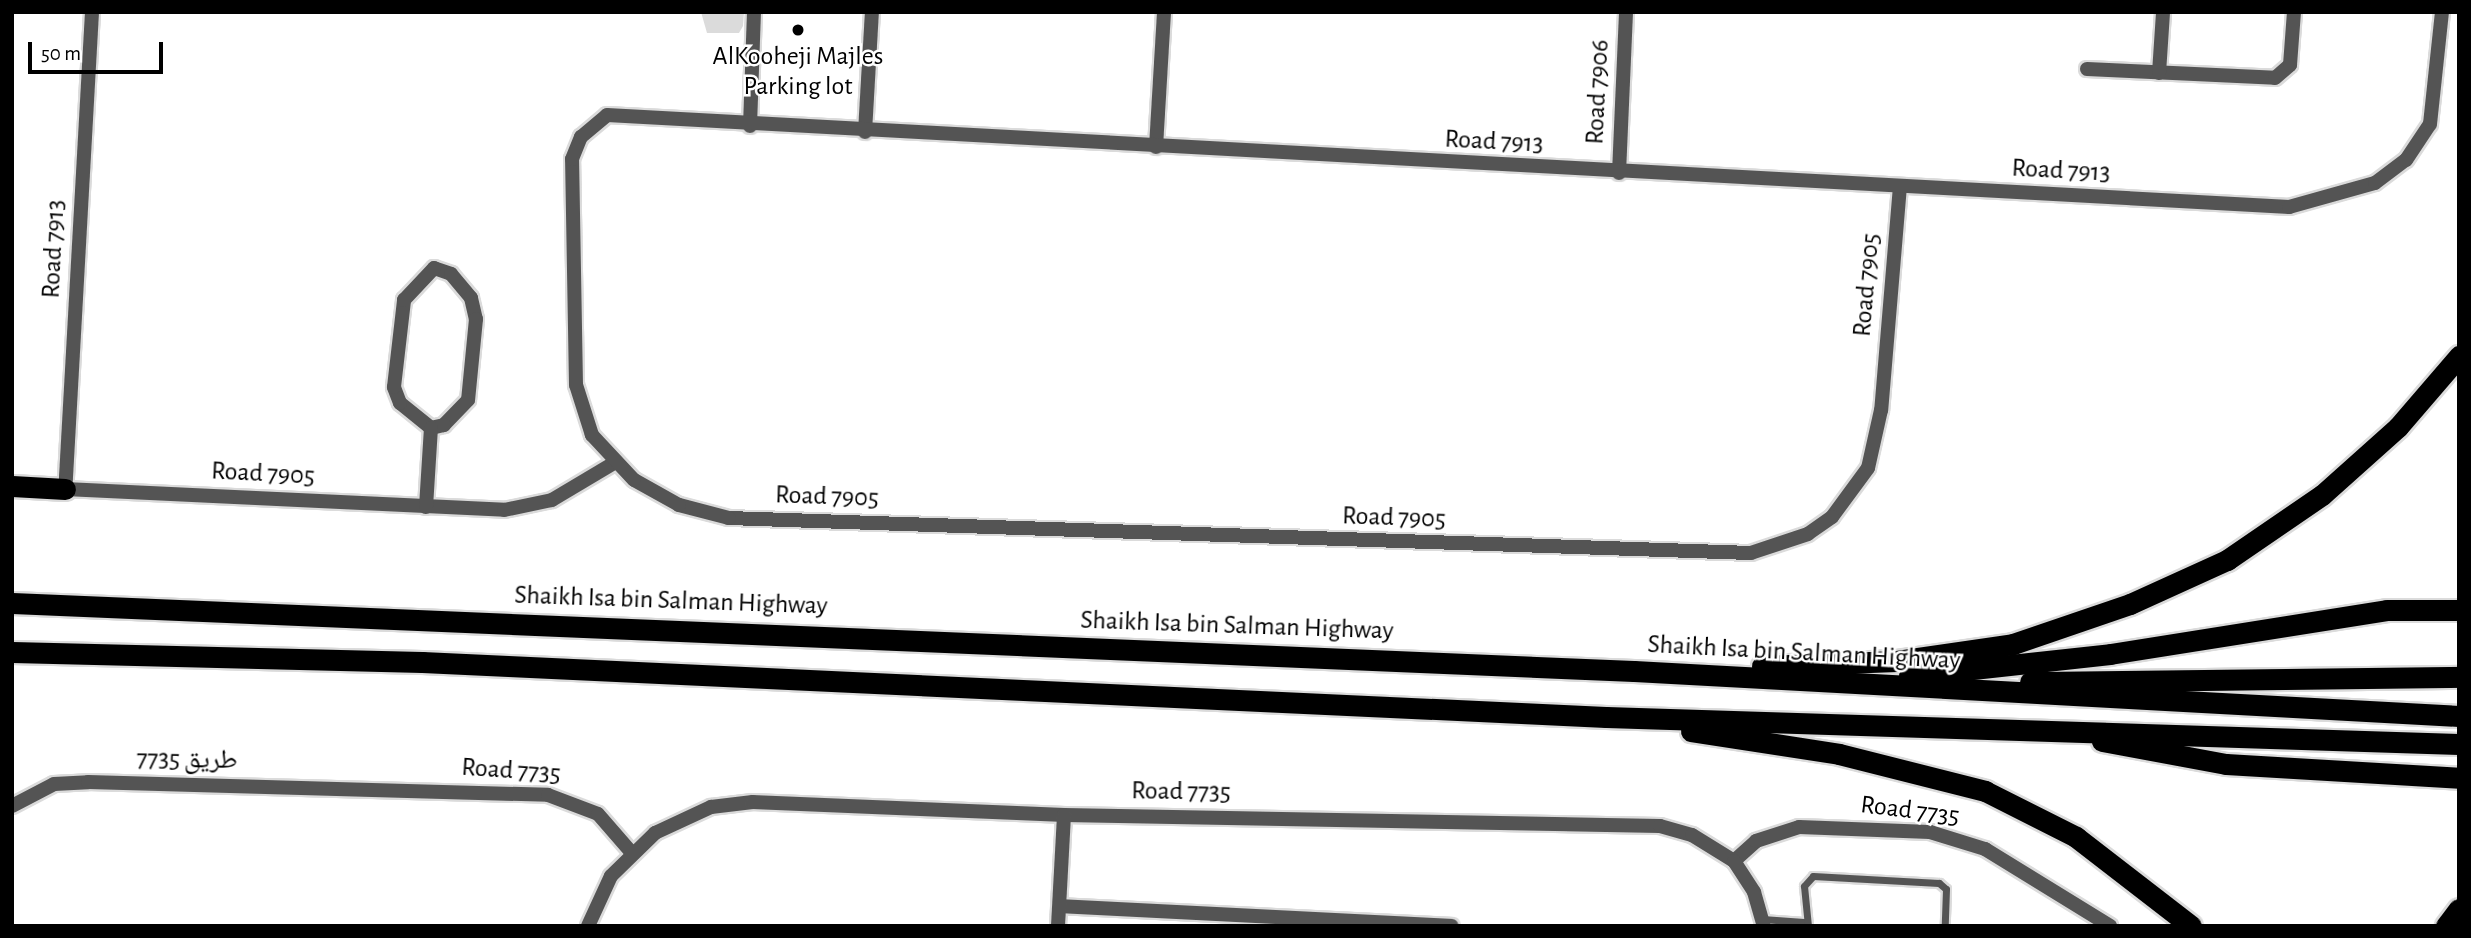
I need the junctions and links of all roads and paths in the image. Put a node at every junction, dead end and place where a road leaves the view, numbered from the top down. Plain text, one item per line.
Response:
1 (92, 12) edge
2 (754, 12) edge
3 (872, 12) edge
4 (1164, 12) edge
5 (1626, 12) edge
6 (2163, 12) edge
7 (2294, 12) edge
8 (2441, 12) edge
9 (2087, 69) dead end
10 (2159, 73) junction
11 (607, 115) joint
12 (750, 126) junction
13 (865, 132) junction
14 (1156, 147) junction
15 (1619, 173) junction
16 (1900, 186) junction
17 (2459, 356) edge
18 (431, 428) junction
19 (614, 463) junction
20 (12, 486) edge
21 (65, 489) junction
22 (426, 507) junction
23 (12, 603) edge
24 (2459, 610) edge
25 (12, 652) edge
26 (1634, 671) junction
27 (2459, 677) edge
28 (1830, 682) junction
29 (1891, 686) junction
30 (2459, 716) edge
31 (1606, 717) junction
32 (2031, 728) junction
33 (2459, 744) edge
34 (2459, 778) edge
35 (12, 806) edge
36 (1064, 815) junction
37 (631, 852) junction
38 (1734, 862) junction
39 (1060, 906) junction
40 (2459, 909) edge
41 (1185, 920) edge
42 (1763, 922) edge
43 (1358, 923) edge
44 (1806, 924) edge
45 (588, 926) edge
46 (1058, 926) edge
47 (1451, 926) edge
48 (1945, 926) edge
49 (2110, 926) edge
50 (2191, 926) edge
51 (2446, 926) edge

1 - 21 street, Road 7913
2 - 12 street
3 - 13 street
4 - 14 street
5 - 15 street, Road 7906
6 - 10 street
7 - 10 street
8 - 16 street, Road 7913
9 - 10 street
11 - 12 street, Road 7913
11 - 19 street, Road 7905
12 - 13 street, Road 7913
13 - 14 street, Road 7913
14 - 15 street, Road 7913
15 - 16 street, Road 7913
16 - 19 street, Road 7905
17 - 26 highway
18 - 18 street
18 - 22 street
19 - 22 street, Road 7905
20 - 21 highway
21 - 22 street, Road 7905
23 - 26 highway, Shaikh Isa bin Salman Highway
24 - 28 highway
25 - 31 highway
26 - 28 highway, Shaikh Isa bin Salman Highway
27 - 29 highway
28 - 29 highway, Shaikh Isa bin Salman Highway
29 - 30 highway, Shaikh Isa bin Salman Highway
31 - 32 highway
31 - 50 highway
32 - 33 highway
32 - 34 highway
35 - 37 street, Road 7735
36 - 37 street, Road 7735
36 - 38 street, Road 7735
36 - 39 street
37 - 45 street, Road 7735
38 - 42 street
38 - 49 street, Road 7735
39 - 41 street
39 - 46 street
40 - 51 highway
41 - 43 street
42 - 44 lane
43 - 47 street
44 - 48 lane

